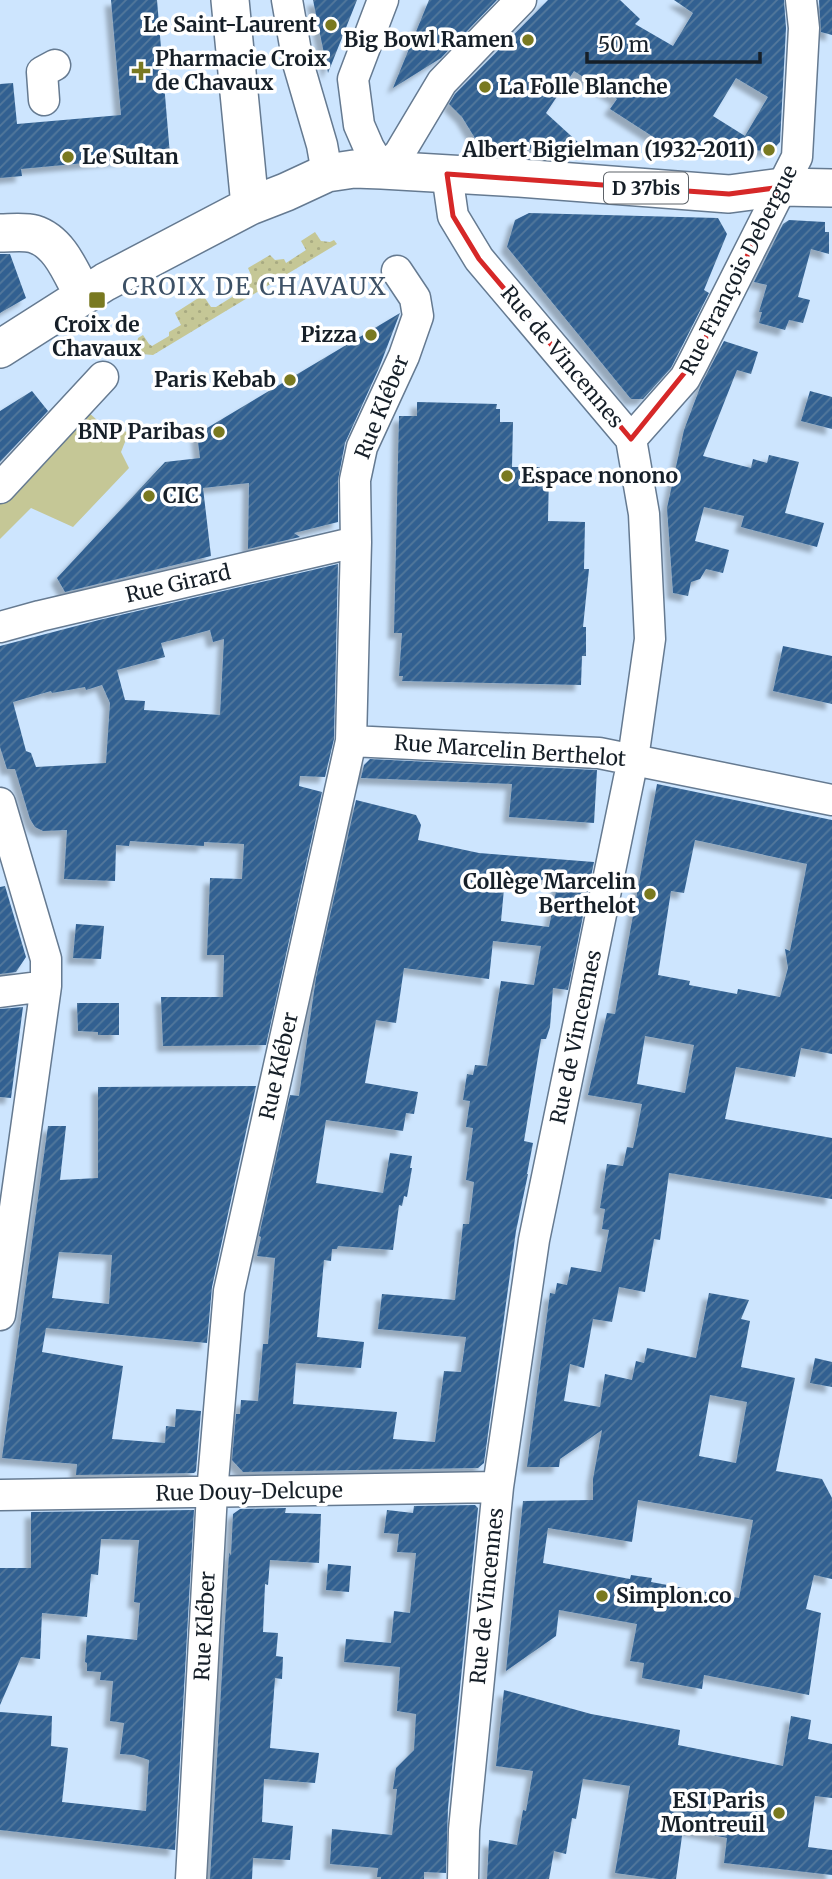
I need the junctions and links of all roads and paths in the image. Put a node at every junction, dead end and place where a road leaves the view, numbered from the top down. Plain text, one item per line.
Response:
1 (230, 0) edge
2 (287, 0) edge
3 (383, 0) edge
4 (400, 0) edge
5 (521, 0) edge
6 (801, 0) edge
7 (55, 65) dead end
8 (44, 100) dead end
9 (382, 170) junction
10 (327, 173) junction
11 (447, 174) junction
12 (782, 187) junction
13 (832, 188) edge
14 (250, 206) junction
15 (0, 233) edge
16 (397, 271) dead end
17 (83, 295) junction
18 (7, 344) edge
19 (103, 377) dead end
20 (631, 439) junction
21 (0, 488) edge
22 (356, 542) junction
23 (0, 627) edge
24 (351, 741) junction
25 (633, 759) junction
26 (832, 800) edge
27 (0, 803) edge
28 (46, 986) junction
29 (0, 992) edge
30 (0, 1315) edge
31 (498, 1487) junction
32 (212, 1493) junction
33 (0, 1495) edge
34 (191, 1879) edge
35 (463, 1879) edge

1 - 14 main road
2 - 10 street
3 - 9 street
4 - 9 street
5 - 9 street
6 - 12 street, Rue François Debergue
7 - 8 street
9 - 10 main road
9 - 11 main road, D 37bis
10 - 14 main road
11 - 12 main road, D 37bis
11 - 20 street, Rue de Vincennes
12 - 13 main road, D 37bis
12 - 20 street, Rue François Debergue
14 - 17 main road
15 - 17 main road
16 - 22 street, Rue Kléber
17 - 18 main road
19 - 21 street
20 - 25 street, Rue de Vincennes
22 - 23 street, Rue Girard
22 - 24 street, Rue Kléber
24 - 25 street, Rue Marcelin Berthelot
24 - 32 street, Rue Kléber
25 - 26 street, Rue Marcelin Berthelot
25 - 31 street, Rue de Vincennes
27 - 28 street
28 - 29 street
28 - 30 street
31 - 32 street, Rue Douy-Delcupe
31 - 35 street, Rue de Vincennes
32 - 33 street, Rue Douy-Delcupe
32 - 34 street, Rue Kléber

